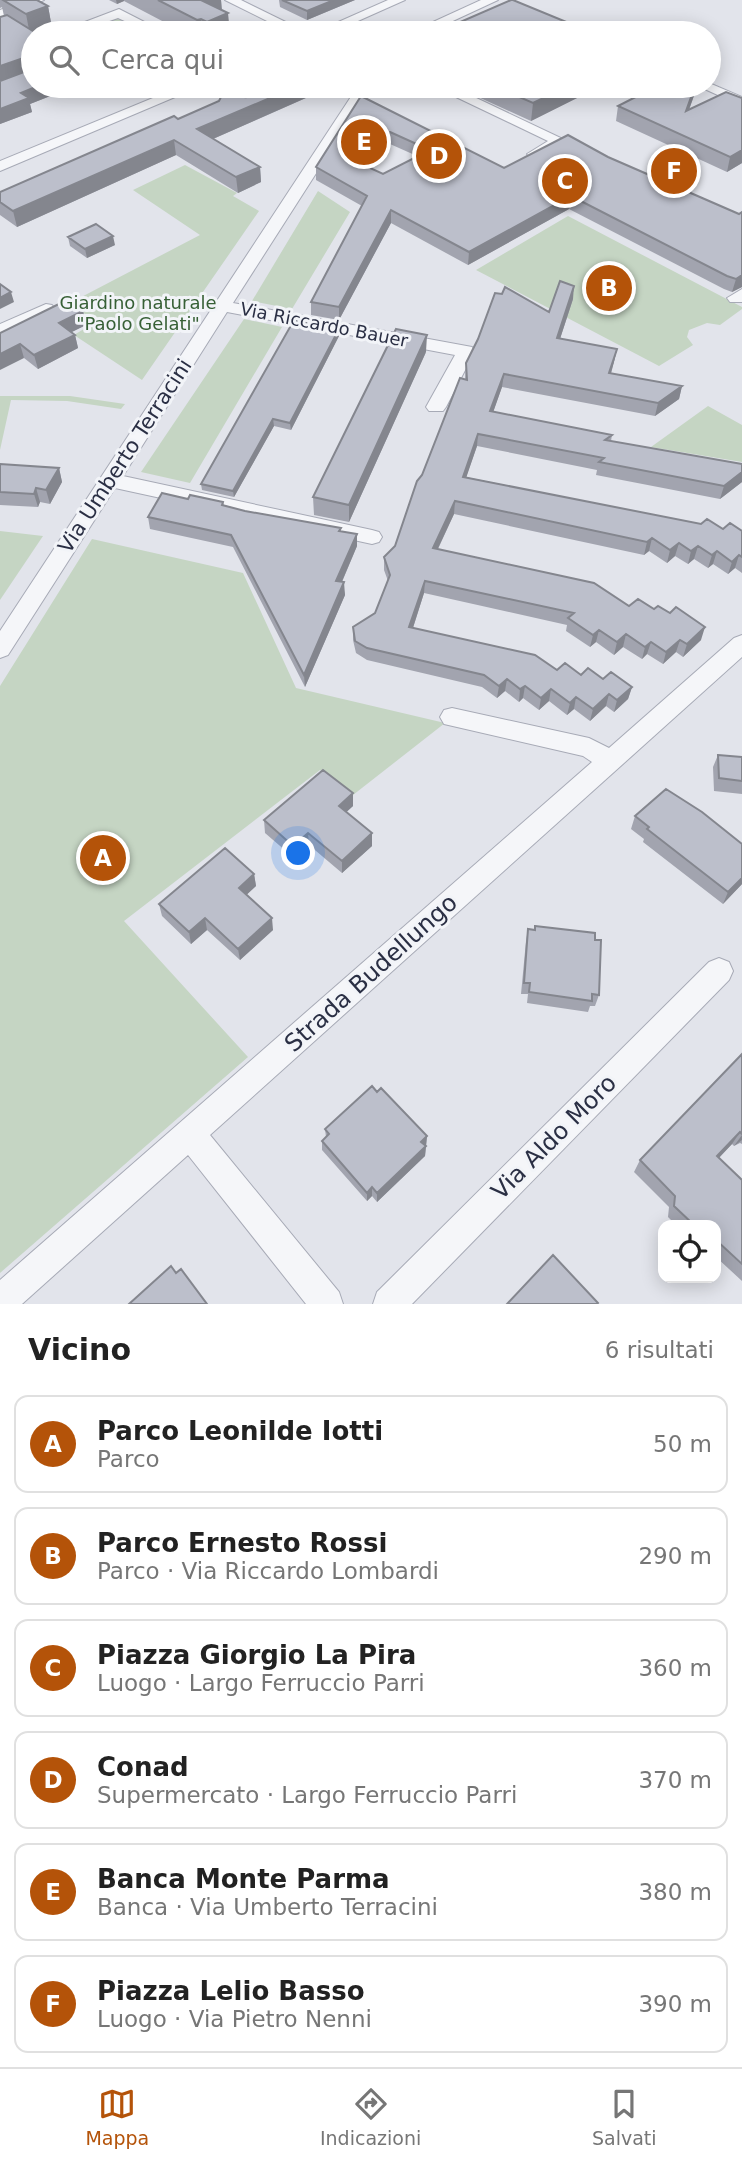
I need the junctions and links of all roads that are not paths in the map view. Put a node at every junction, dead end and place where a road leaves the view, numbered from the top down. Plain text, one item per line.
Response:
1 (38, 0) edge
2 (231, 0) edge
3 (399, 0) edge
4 (492, 0) edge
5 (0, 14) edge
6 (97, 21) edge
7 (135, 21) edge
8 (276, 21) edge
9 (349, 21) edge
10 (444, 21) edge
11 (721, 93) edge
12 (165, 98) edge
13 (357, 98) edge
14 (466, 98) edge
15 (742, 102) edge
16 (524, 160) edge
17 (0, 166) edge
18 (222, 306) junction
19 (46, 309) edge
20 (0, 331) edge
21 (436, 407) dead end
22 (110, 480) junction
23 (372, 537) dead end
24 (742, 644) edge
25 (0, 649) edge
26 (452, 717) dead end
27 (610, 761) junction
28 (719, 971) dead end
29 (190, 1134) junction
30 (0, 1302) edge
31 (327, 1304) edge
32 (389, 1304) edge

1 - 5 street
2 - 8 street
3 - 9 street
4 - 10 street
6 - 7 street
11 - 15 street
12 - 17 street
13 - 18 street, Via Umberto Terracini
14 - 16 street
18 - 21 street, Via Riccardo Bauer
18 - 22 street, Via Umberto Terracini
19 - 20 street
22 - 23 street
22 - 25 street, Via Umberto Terracini
24 - 27 street, Strada Budellungo
26 - 27 street
27 - 29 street, Strada Budellungo
28 - 32 street, Via Aldo Moro
29 - 30 street, Strada Budellungo
29 - 31 street

